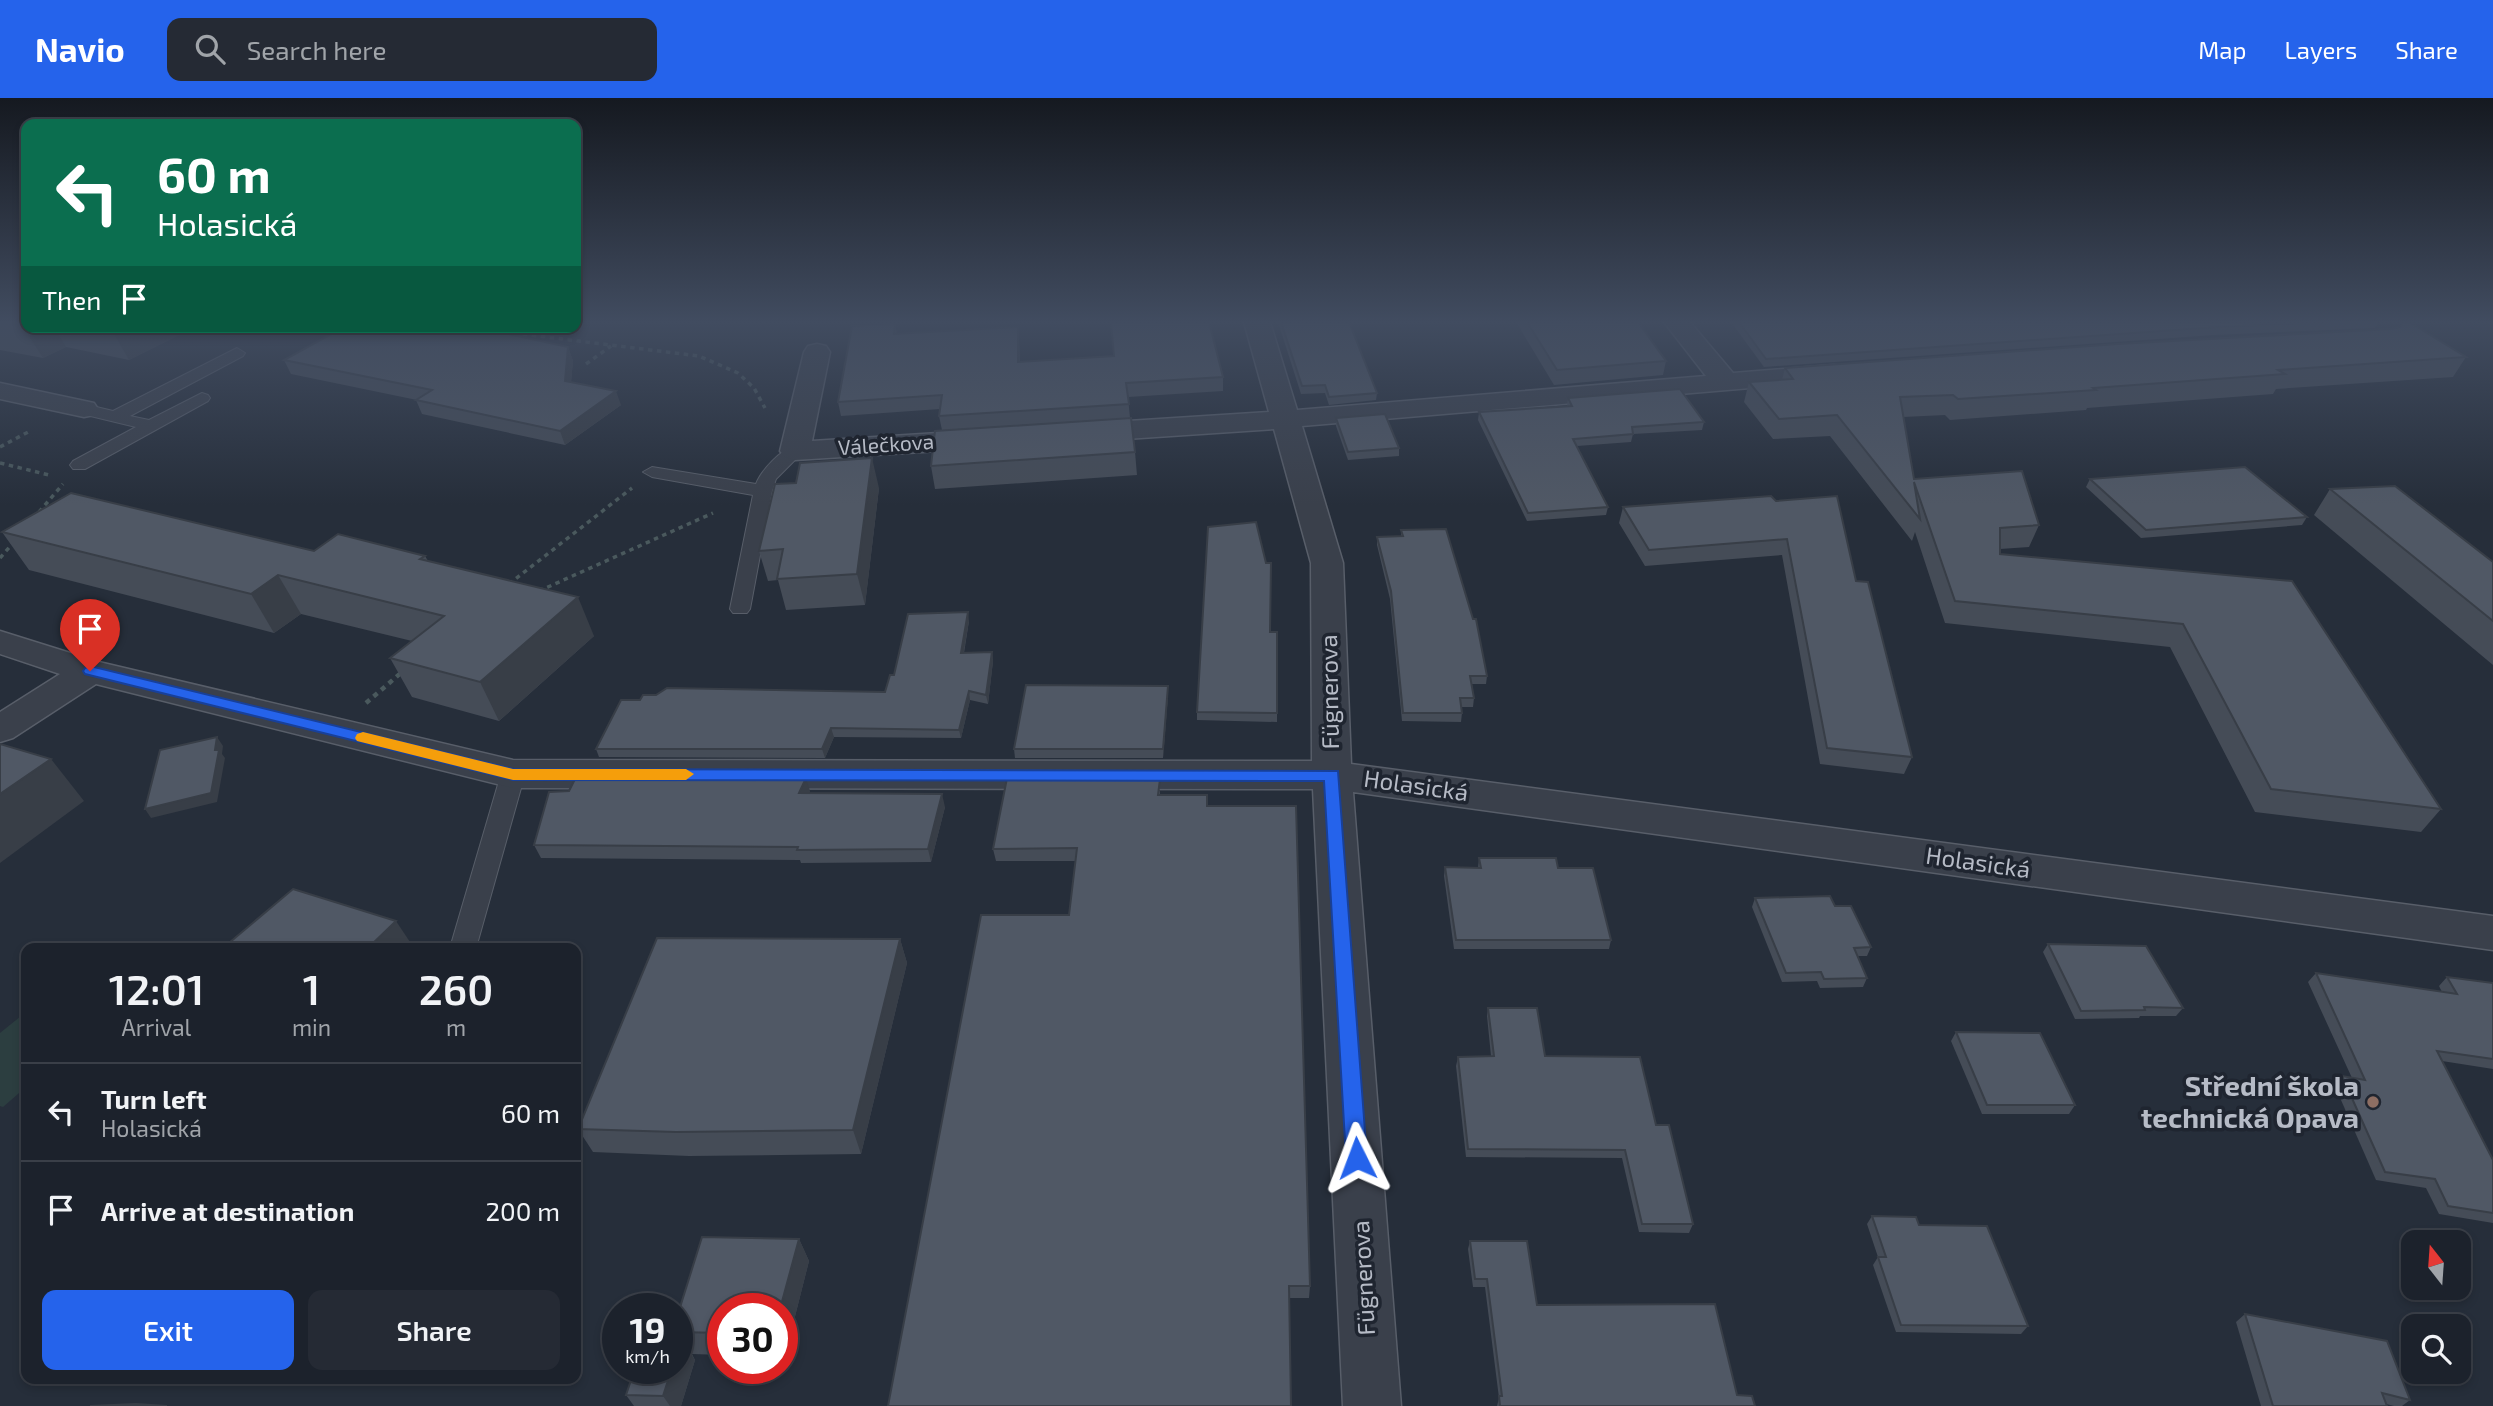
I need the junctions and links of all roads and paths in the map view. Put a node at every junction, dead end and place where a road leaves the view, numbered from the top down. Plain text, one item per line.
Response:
1 (180, 383) edge
2 (751, 383) edge
3 (808, 383) edge
4 (1275, 383) edge
5 (1701, 383) edge
6 (0, 391) edge
7 (202, 398) dead end
8 (84, 409) joint
9 (115, 417) junction
10 (1285, 419) junction
11 (151, 426) junction
12 (1052, 435) edge
13 (1012, 438) edge
14 (788, 457) junction
15 (0, 463) edge
16 (79, 465) joint
17 (652, 472) joint
18 (67, 479) junction
19 (763, 491) junction
20 (34, 519) edge
21 (17, 539) edge
22 (0, 558) edge
23 (504, 588) edge
24 (528, 596) edge
25 (740, 609) dead end
26 (0, 642) edge
27 (412, 663) edge
28 (90, 671) junction
29 (0, 729) edge
30 (334, 730) junction
31 (513, 774) junction
32 (1332, 775) junction
33 (2493, 933) edge
34 (464, 943) edge
35 (1372, 1406) edge

1 - 9 lane
2 - 14 path
3 - 14 street
4 - 10 street, Fügnerova
5 - 10 street
6 - 8 street
7 - 11 lane
8 - 9 lane
9 - 11 lane
10 - 12 street
10 - 32 street, Fügnerova
11 - 16 lane
13 - 14 street, Válečkova
14 - 19 lane
15 - 18 path
16 - 18 path
17 - 19 lane
17 - 23 path
18 - 20 path
19 - 24 path
19 - 25 lane
21 - 22 path
26 - 28 street, Holasická
27 - 30 path
28 - 29 street
28 - 30 street, Holasická
30 - 31 street, Holasická
31 - 32 street, Holasická
31 - 34 lane
32 - 33 street, Holasická
32 - 35 street, Fügnerova

